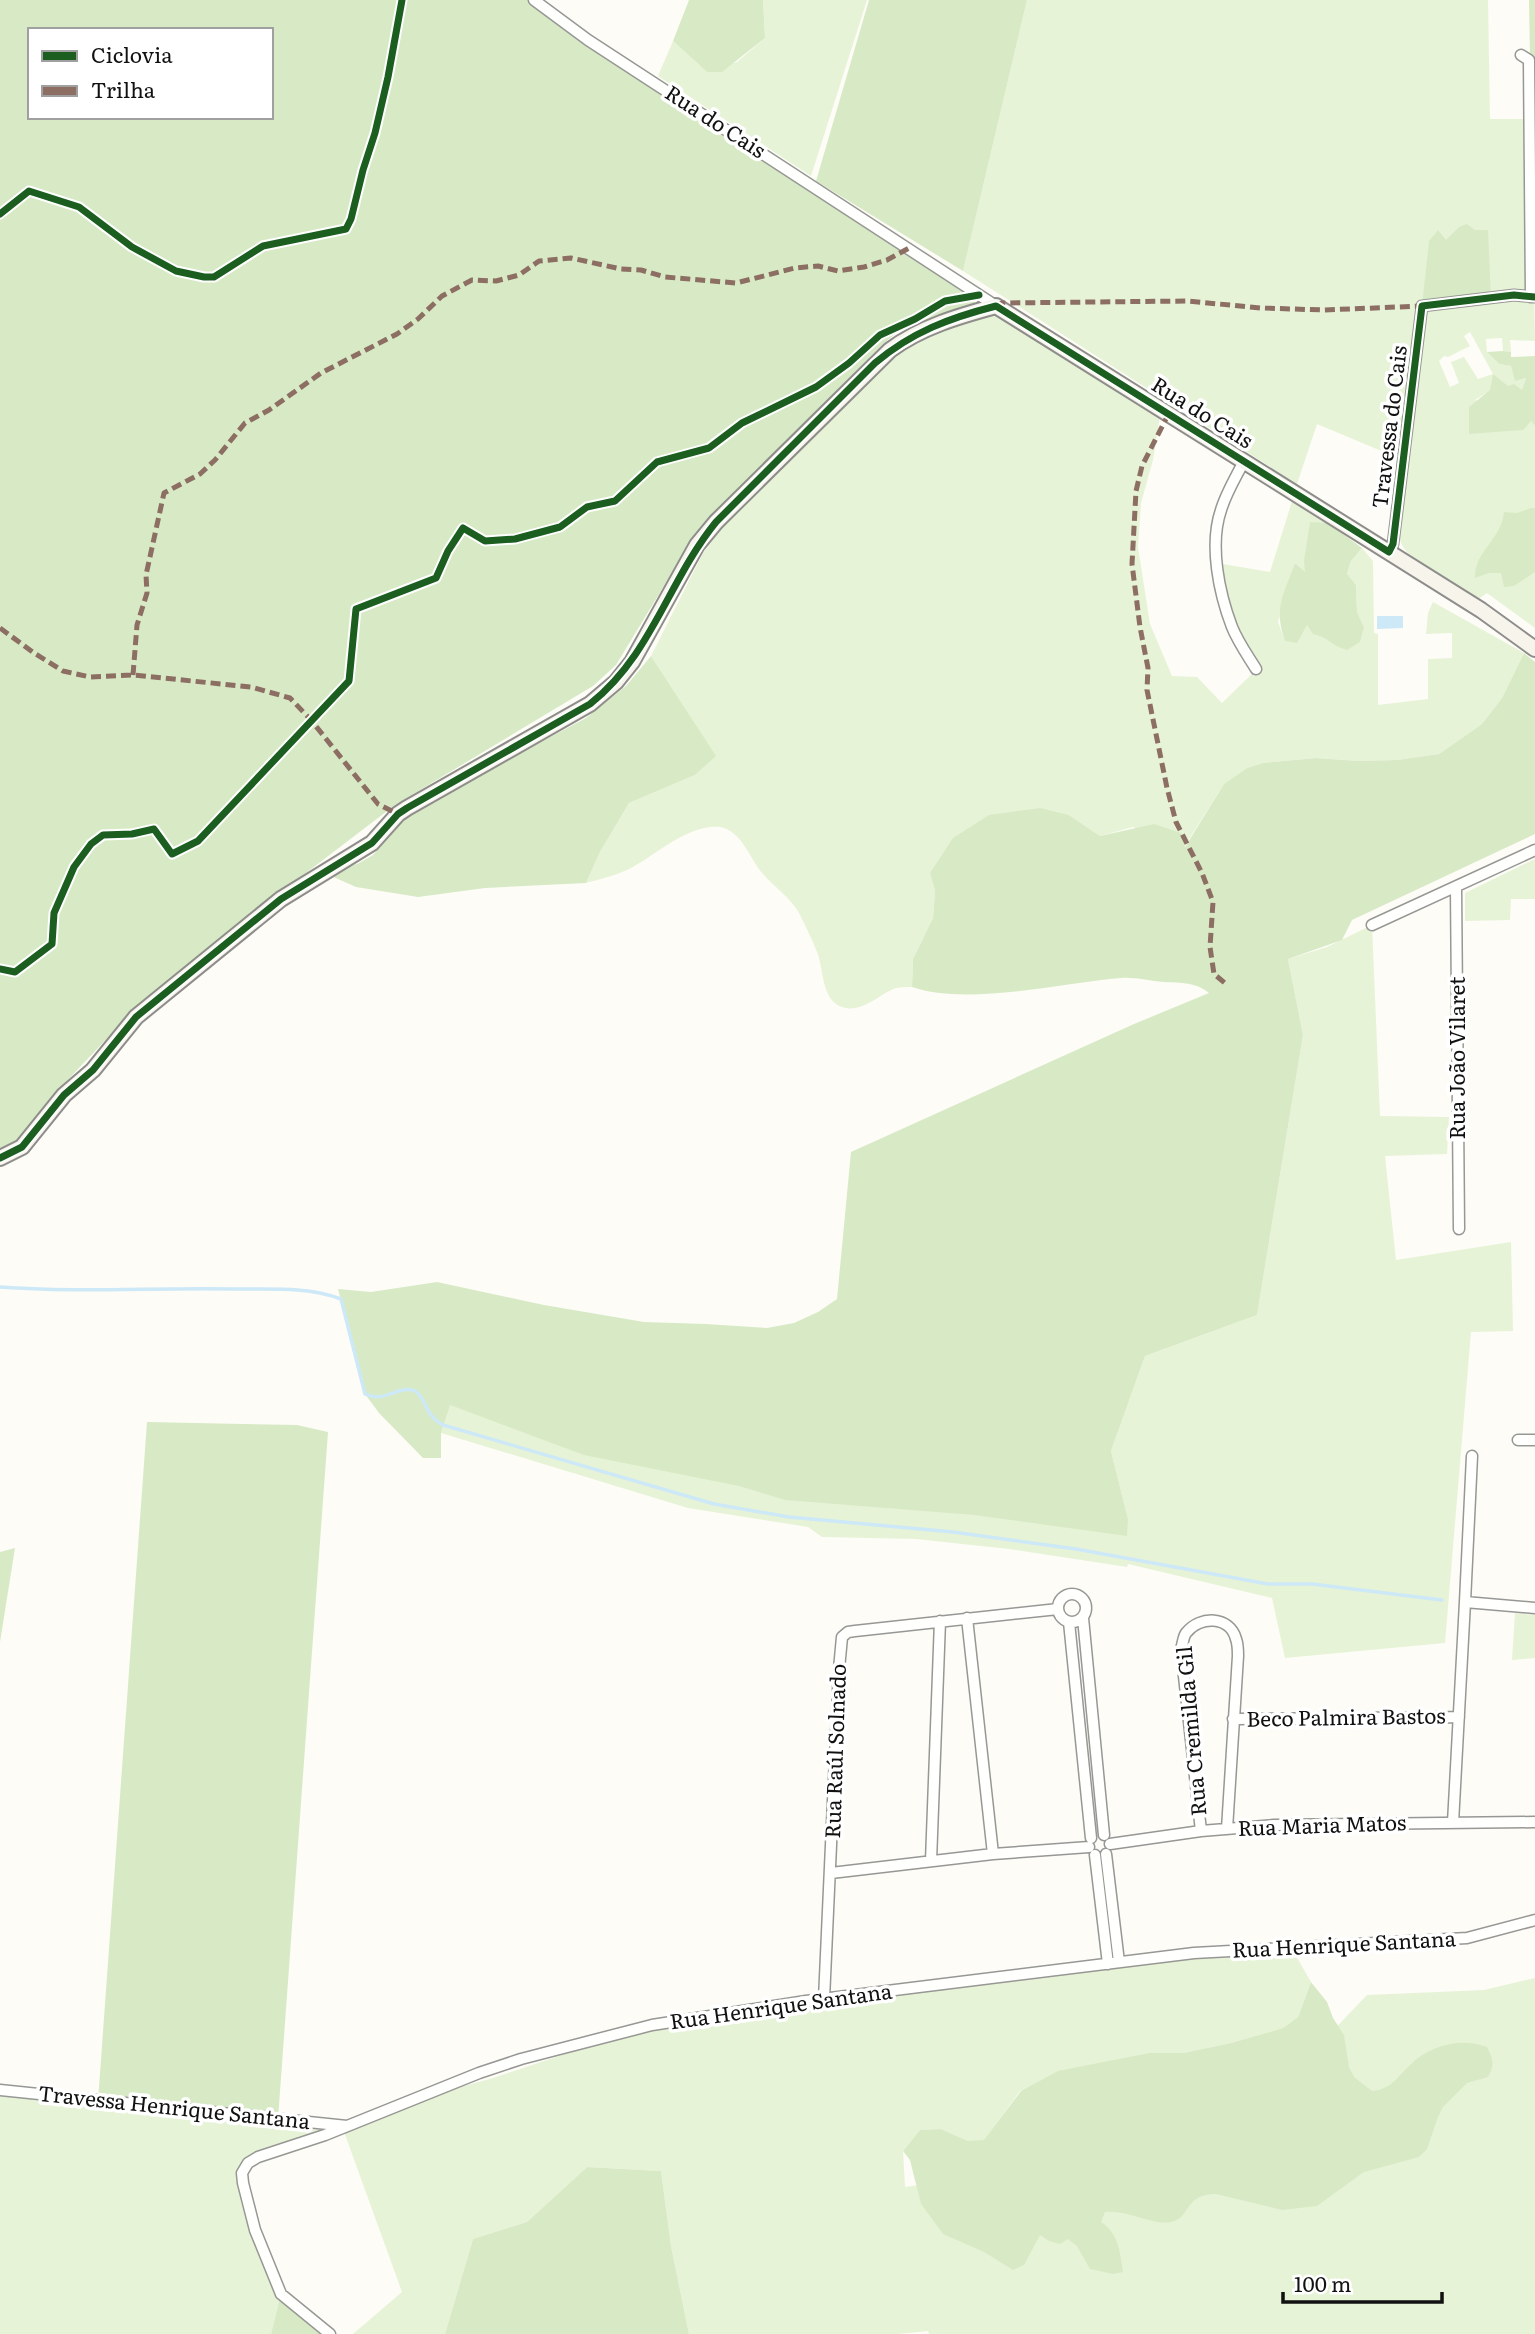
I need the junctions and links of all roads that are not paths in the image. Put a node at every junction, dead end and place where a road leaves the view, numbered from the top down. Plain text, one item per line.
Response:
1 (534, 0) edge
2 (1521, 55) dead end
3 (1533, 297) edge
4 (996, 306) junction
5 (1244, 461) junction
6 (1389, 552) junction
7 (1535, 649) edge
8 (1256, 669) dead end
9 (1535, 850) edge
10 (1457, 887) junction
11 (1372, 925) dead end
12 (0, 1158) edge
13 (1459, 1229) dead end
14 (1518, 1440) dead end
15 (1535, 1440) edge
16 (1472, 1456) dead end
17 (1465, 1602) junction
18 (1535, 1608) edge
19 (1058, 1609) junction
20 (967, 1618) junction
21 (1083, 1618) junction
22 (940, 1621) junction
23 (1069, 1622) junction
24 (1459, 1717) junction
25 (1233, 1719) junction
26 (1535, 1822) edge
27 (1453, 1823) junction
28 (1227, 1829) junction
29 (1200, 1831) junction
30 (1099, 1845) junction
31 (993, 1854) junction
32 (931, 1861) junction
33 (831, 1873) junction
34 (1535, 1920) edge
35 (1114, 1963) junction
36 (824, 1999) junction
37 (0, 2090) edge
38 (347, 2126) junction
39 (330, 2334) edge

1 - 4 street, Rua do Cais
2 - 3 street
3 - 6 street, Travessa do Cais
4 - 5 street, Rua do Cais
4 - 12 street
5 - 6 street, Rua do Cais
5 - 8 street
6 - 7 street, Rua do Cais
9 - 10 street
10 - 11 street
10 - 13 street, Rua João Vilaret
14 - 15 street
16 - 17 street
17 - 18 street
17 - 24 street
19 - 20 street, Rua Raúl Solnado
19 - 21 street
19 - 23 street
20 - 22 street, Rua Raúl Solnado
20 - 31 street
21 - 23 street
21 - 30 street
22 - 32 street
22 - 33 street, Rua Raúl Solnado
23 - 30 street
24 - 25 street, Beco Palmira Bastos
24 - 27 street
25 - 28 street, Rua Cremilda Gil
25 - 29 street, Rua Cremilda Gil
26 - 27 street, Rua Maria Matos
27 - 28 street, Rua Maria Matos
28 - 29 street, Rua Maria Matos
29 - 30 street, Rua Maria Matos
30 - 31 street, Rua Maria Matos
30 - 35 street
31 - 32 street, Rua Maria Matos
32 - 33 street, Rua Maria Matos
33 - 36 street, Rua Raúl Solnado
34 - 35 street, Rua Henrique Santana
35 - 36 street, Rua Henrique Santana
36 - 38 street, Rua Henrique Santana
37 - 38 street, Travessa Henrique Santana
38 - 39 street, Rua Henrique Santana

